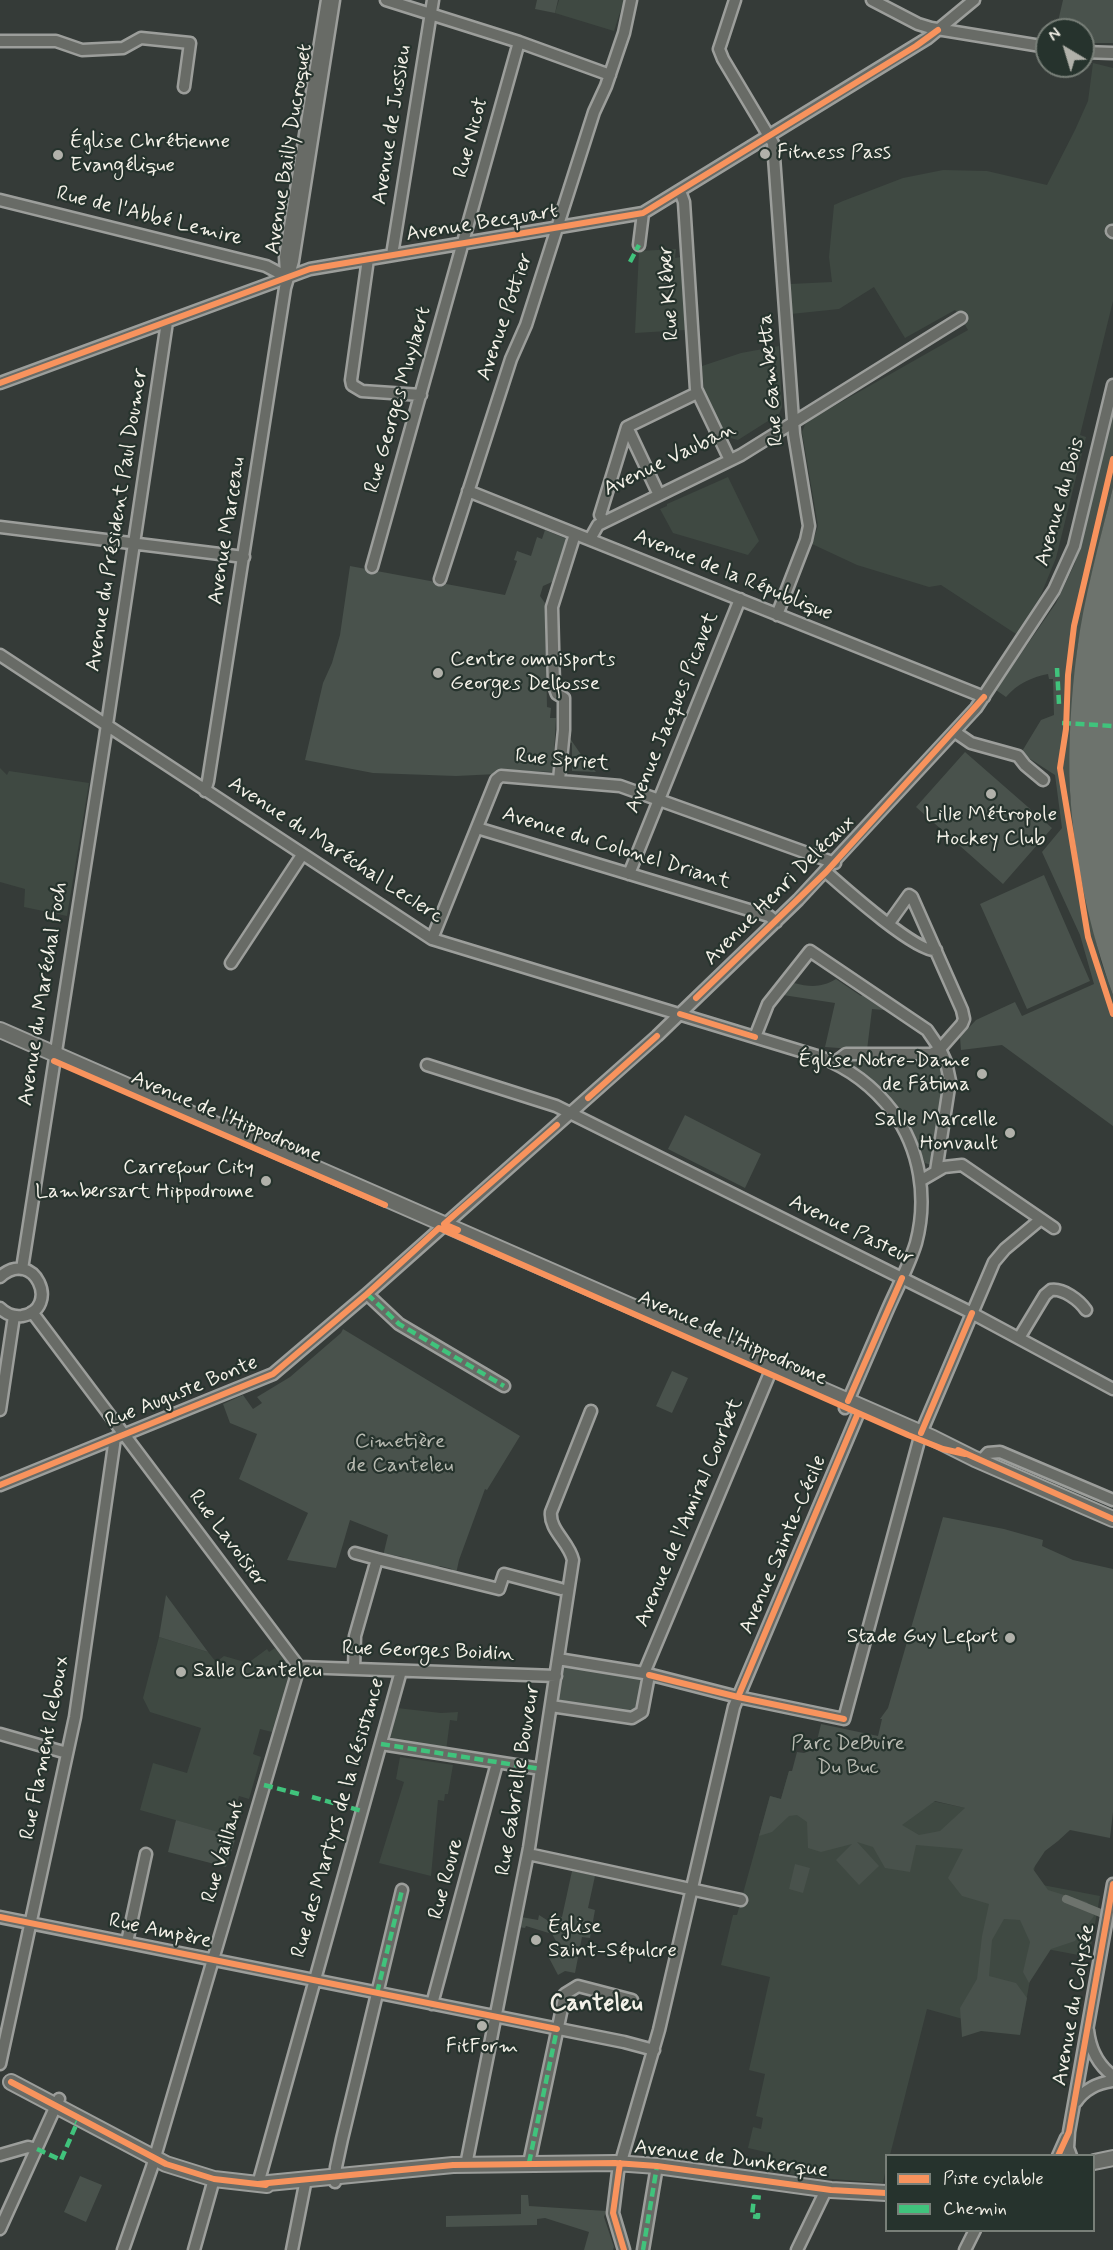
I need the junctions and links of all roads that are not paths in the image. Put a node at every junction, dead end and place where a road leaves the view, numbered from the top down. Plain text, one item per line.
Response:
1 (327, 0) edge
2 (334, 0) edge
3 (386, 0) edge
4 (433, 0) edge
5 (631, 0) edge
6 (735, 0) edge
7 (872, 0) edge
8 (974, 0) edge
9 (431, 14) junction
10 (938, 30) junction
11 (0, 40) edge
12 (519, 42) junction
13 (1035, 45) edge
14 (1095, 52) edge
15 (1113, 53) edge
16 (610, 75) junction
17 (184, 87) dead end
18 (771, 135) junction
19 (680, 191) junction
20 (0, 200) edge
21 (643, 213) junction
22 (556, 228) junction
23 (463, 244) junction
24 (639, 245) dead end
25 (392, 255) junction
26 (368, 259) junction
27 (287, 277) junction
28 (961, 318) dead end
29 (167, 322) junction
30 (1113, 377) edge
31 (0, 383) edge
32 (1113, 385) edge
33 (697, 393) junction
34 (422, 395) junction
35 (1108, 405) junction
36 (794, 422) junction
37 (627, 427) junction
38 (729, 458) junction
39 (468, 491) junction
40 (658, 493) junction
41 (602, 519) junction
42 (0, 527) edge
43 (583, 537) junction
44 (135, 544) junction
45 (244, 557) junction
46 (372, 567) dead end
47 (440, 579) dead end
48 (740, 599) junction
49 (777, 615) junction
50 (0, 656) edge
51 (984, 697) junction
52 (106, 725) junction
53 (955, 732) junction
54 (559, 780) junction
55 (1043, 780) dead end
56 (205, 791) junction
57 (659, 799) junction
58 (477, 828) junction
59 (302, 855) junction
60 (835, 863) junction
61 (826, 872) junction
62 (629, 874) junction
63 (776, 922) junction
64 (889, 923) junction
65 (432, 939) junction
66 (936, 950) junction
67 (231, 963) dead end
68 (680, 1014) junction
69 (0, 1030) edge
70 (0, 1037) edge
71 (755, 1037) junction
72 (940, 1049) junction
73 (54, 1057) junction
74 (834, 1063) junction
75 (427, 1065) dead end
76 (570, 1113) junction
77 (936, 1171) junction
78 (920, 1180) junction
79 (1041, 1219) junction
80 (442, 1226) junction
81 (1054, 1228) dead end
82 (22, 1269) junction
83 (0, 1277) edge
84 (902, 1278) junction
85 (367, 1294) junction
86 (0, 1308) edge
87 (1086, 1310) dead end
88 (32, 1312) junction
89 (972, 1313) junction
90 (14, 1316) junction
91 (1019, 1338) junction
92 (771, 1371) junction
93 (504, 1386) dead end
94 (1113, 1389) edge
95 (853, 1407) junction
96 (0, 1410) edge
97 (591, 1411) dead end
98 (119, 1436) junction
99 (920, 1436) junction
100 (980, 1462) junction
101 (0, 1485) edge
102 (1113, 1500) edge
103 (1113, 1519) edge
104 (355, 1553) dead end
105 (377, 1558) junction
106 (561, 1589) dead end
107 (558, 1659) junction
108 (299, 1667) junction
109 (354, 1669) junction
110 (401, 1671) junction
111 (646, 1674) junction
112 (556, 1676) junction
113 (738, 1697) junction
114 (551, 1706) junction
115 (0, 1734) edge
116 (381, 1744) junction
117 (67, 1753) junction
118 (497, 1763) junction
119 (541, 1769) junction
120 (146, 1854) dead end
121 (528, 1854) junction
122 (1113, 1884) edge
123 (692, 1889) junction
124 (402, 1890) dead end
125 (741, 1900) dead end
126 (0, 1917) edge
127 (30, 1922) junction
128 (127, 1942) junction
129 (1101, 1949) junction
130 (1113, 1953) edge
131 (213, 1960) junction
132 (314, 1981) junction
133 (377, 1993) junction
134 (632, 2000) dead end
135 (432, 2004) junction
136 (495, 2017) junction
137 (1089, 2017) junction
138 (557, 2029) junction
139 (654, 2050) junction
140 (0, 2064) edge
141 (1113, 2079) edge
142 (6, 2081) edge
143 (58, 2102) junction
144 (1074, 2105) junction
145 (1069, 2132) junction
146 (37, 2149) junction
147 (155, 2154) junction
148 (1059, 2154) edge
149 (1070, 2154) edge
150 (0, 2156) edge
151 (1113, 2158) edge
152 (1095, 2162) edge
153 (529, 2163) junction
154 (620, 2163) junction
155 (466, 2165) junction
156 (657, 2166) junction
157 (214, 2179) junction
158 (335, 2179) junction
159 (305, 2183) junction
160 (258, 2184) junction
161 (826, 2190) junction
162 (885, 2193) edge
163 (0, 2229) edge
164 (974, 2232) edge
165 (123, 2250) edge
166 (194, 2250) edge
167 (292, 2250) edge
168 (624, 2250) edge
169 (643, 2250) edge
170 (797, 2250) edge
171 (965, 2250) edge

1 - 27 street, Avenue Bailly Ducroquet
2 - 27 street, Avenue Bailly Ducroquet
3 - 9 street
4 - 9 street, Avenue de Jussieu
5 - 16 street, Avenue Pottier
6 - 18 street
7 - 10 street
8 - 10 street, Avenue Becquart
9 - 12 street
9 - 25 street, Avenue de Jussieu
10 - 13 street
10 - 18 street, Avenue Becquart
11 - 17 street
12 - 16 street
12 - 23 street, Rue Nicot
14 - 15 street
16 - 22 street, Avenue Pottier
18 - 19 street, Avenue Becquart
18 - 36 street, Rue Gambetta
19 - 21 street, Avenue Becquart
19 - 33 street, Rue Kléber
20 - 27 street, Rue de l'Abbé Lemire
21 - 22 street, Avenue Becquart
21 - 24 street
22 - 23 street, Avenue Becquart
22 - 39 street, Avenue Pottier
23 - 25 street, Avenue Becquart
23 - 34 street, Rue Georges Muylaert
25 - 26 street, Avenue Becquart
26 - 27 street, Avenue Becquart
26 - 34 street
27 - 29 street, Avenue Becquart
27 - 45 street, Avenue Marceau
28 - 36 street, Avenue Vauban
29 - 31 street, Avenue Becquart
29 - 44 street, Avenue du Président Paul Doumer
30 - 35 street, Avenue du Bois
32 - 35 street, Avenue du Bois
33 - 37 street
33 - 38 street
34 - 46 street, Rue Georges Muylaert
35 - 51 street, Avenue du Bois
36 - 38 street, Avenue Vauban
36 - 49 street, Rue Gambetta
37 - 40 street
37 - 41 street
38 - 40 street, Avenue Vauban
39 - 43 street, Avenue de la République
39 - 47 street, Avenue Pottier
40 - 41 street, Avenue Vauban
41 - 43 street, Avenue Vauban
42 - 44 street
43 - 48 street, Avenue de la République
43 - 54 street
44 - 45 street
44 - 52 street, Avenue du Président Paul Doumer
45 - 56 street, Avenue Marceau
48 - 49 street, Avenue de la République
48 - 57 street, Avenue Jacques Picavet
49 - 51 street, Avenue de la République
50 - 52 street, Avenue du Maréchal Leclerc
51 - 53 street, Avenue Henri Delécaux
52 - 56 street, Avenue du Maréchal Leclerc
52 - 73 street, Avenue du Maréchal Foch
53 - 55 street
53 - 60 street, Avenue Henri Delécaux
54 - 57 street, Rue Spriet
54 - 58 street, Rue Spriet
56 - 59 street, Avenue du Maréchal Leclerc
57 - 60 street, Rue Spriet
57 - 62 street, Avenue Jacques Picavet
58 - 62 street, Avenue du Colonel Driant
58 - 65 street
59 - 65 street, Avenue du Maréchal Leclerc
59 - 67 street
60 - 61 street, Avenue Henri Delécaux
61 - 63 street, Avenue Henri Delécaux
61 - 64 street
62 - 63 street, Avenue du Colonel Driant
63 - 68 street, Avenue Henri Delécaux
64 - 66 street
64 - 66 street
65 - 68 street, Avenue du Maréchal Leclerc
66 - 72 street
68 - 71 street, Avenue du Maréchal Leclerc
68 - 76 street, Avenue Henri Delécaux
69 - 73 main road, Avenue de l'Hippodrome
70 - 73 main road, Avenue de l'Hippodrome
71 - 72 street
71 - 74 street, Avenue du Maréchal Leclerc
72 - 74 street
72 - 77 street
73 - 80 main road, Avenue de l'Hippodrome
73 - 82 street, Avenue du Maréchal Foch
74 - 78 street, Avenue du Maréchal Leclerc
75 - 76 street, Avenue Pasteur
76 - 80 street, Avenue Henri Delécaux
76 - 84 street, Avenue Pasteur
77 - 78 street
77 - 79 street
78 - 84 street, Avenue Sainte-Cécile
79 - 81 street
79 - 89 street
80 - 85 street, Rue Auguste Bonte
80 - 92 main road, Avenue de l'Hippodrome
82 - 83 street
82 - 88 street
84 - 89 street, Avenue Pasteur
84 - 95 street, Avenue Sainte-Cécile
85 - 93 street
85 - 98 street, Rue Auguste Bonte
86 - 90 street
87 - 91 street
88 - 90 street
88 - 98 street, Rue Lavoisier
89 - 91 street, Avenue Pasteur
89 - 99 street
90 - 96 street
91 - 94 street, Avenue Pasteur
92 - 95 main road, Avenue de l'Hippodrome
92 - 111 street, Avenue de l'Amiral Courbet
95 - 99 main road, Avenue de l'Hippodrome
95 - 113 street, Avenue Sainte-Cécile
97 - 107 street, Rue Gabrielle Bouveur
98 - 101 street, Rue Auguste Bonte
98 - 108 street, Rue Lavoisier
98 - 117 street, Rue Flament Reboux
99 - 100 main road, Avenue de l'Hippodrome
99 - 113 street
100 - 102 street
100 - 103 main road, Avenue de l'Hippodrome
104 - 105 street
105 - 106 street
105 - 109 street
107 - 111 street
107 - 112 street, Rue Gabrielle Bouveur
108 - 109 street, Rue Georges Boidin
108 - 131 street, Rue Vaillant
109 - 110 street, Rue Georges Boidin
110 - 112 street, Rue Georges Boidin
110 - 116 street, Rue des Martyrs de la Résistance
111 - 113 street
111 - 114 street, Avenue de l'Amiral Courbet
112 - 114 street, Rue Gabrielle Bouveur
113 - 123 street, Avenue Sainte-Cécile
114 - 119 street, Rue Gabrielle Bouveur
115 - 117 street
116 - 118 street
116 - 132 street, Rue des Martyrs de la Résistance
117 - 127 street, Rue Flament Reboux
118 - 119 street
118 - 135 street, Rue Roure
119 - 121 street, Rue Gabrielle Bouveur
120 - 128 street
121 - 123 street
121 - 136 street, Rue Gabrielle Bouveur
122 - 129 street, Avenue du Colysée
123 - 125 street
123 - 139 street, Avenue Sainte-Cécile
124 - 133 street
126 - 127 street, Rue Ampère
127 - 128 street, Rue Ampère
127 - 140 street, Rue Flament Reboux
128 - 131 street, Rue Ampère
129 - 130 street
129 - 137 street, Avenue du Colysée
131 - 132 street, Rue Ampère
131 - 147 street, Rue Vaillant
132 - 133 street, Rue Ampère
132 - 160 street, Rue des Martyrs de la Résistance
133 - 135 street, Rue Ampère
133 - 158 street
134 - 138 street
135 - 136 street, Rue Ampère
136 - 138 street, Rue Ampère
136 - 155 street, Rue Gabrielle Bouveur
137 - 141 street
137 - 144 street, Avenue du Colysée
138 - 139 street, Rue Ampère
138 - 153 street
139 - 154 street, Avenue Sainte-Cécile
141 - 144 street
142 - 143 main road, Avenue de Dunkerque
143 - 146 street
143 - 147 main road, Avenue de Dunkerque
144 - 145 street, Avenue du Colysée
145 - 148 street, Avenue du Colysée
145 - 149 street, Avenue du Colysée
146 - 150 street
146 - 163 street
147 - 157 main road, Avenue de Dunkerque
147 - 165 street, Rue Vaillant
151 - 152 main road
153 - 154 main road, Avenue de Dunkerque
153 - 155 main road, Avenue de Dunkerque
154 - 156 main road, Avenue de Dunkerque
154 - 168 street, Avenue Sainte-Cécile
155 - 158 main road, Avenue de Dunkerque
156 - 161 main road, Avenue de Dunkerque
156 - 169 street
157 - 160 main road, Avenue de Dunkerque
157 - 166 street
158 - 159 main road, Avenue de Dunkerque
159 - 160 main road, Avenue de Dunkerque
159 - 167 street
161 - 162 main road, Avenue de Dunkerque
161 - 170 street
164 - 171 street

